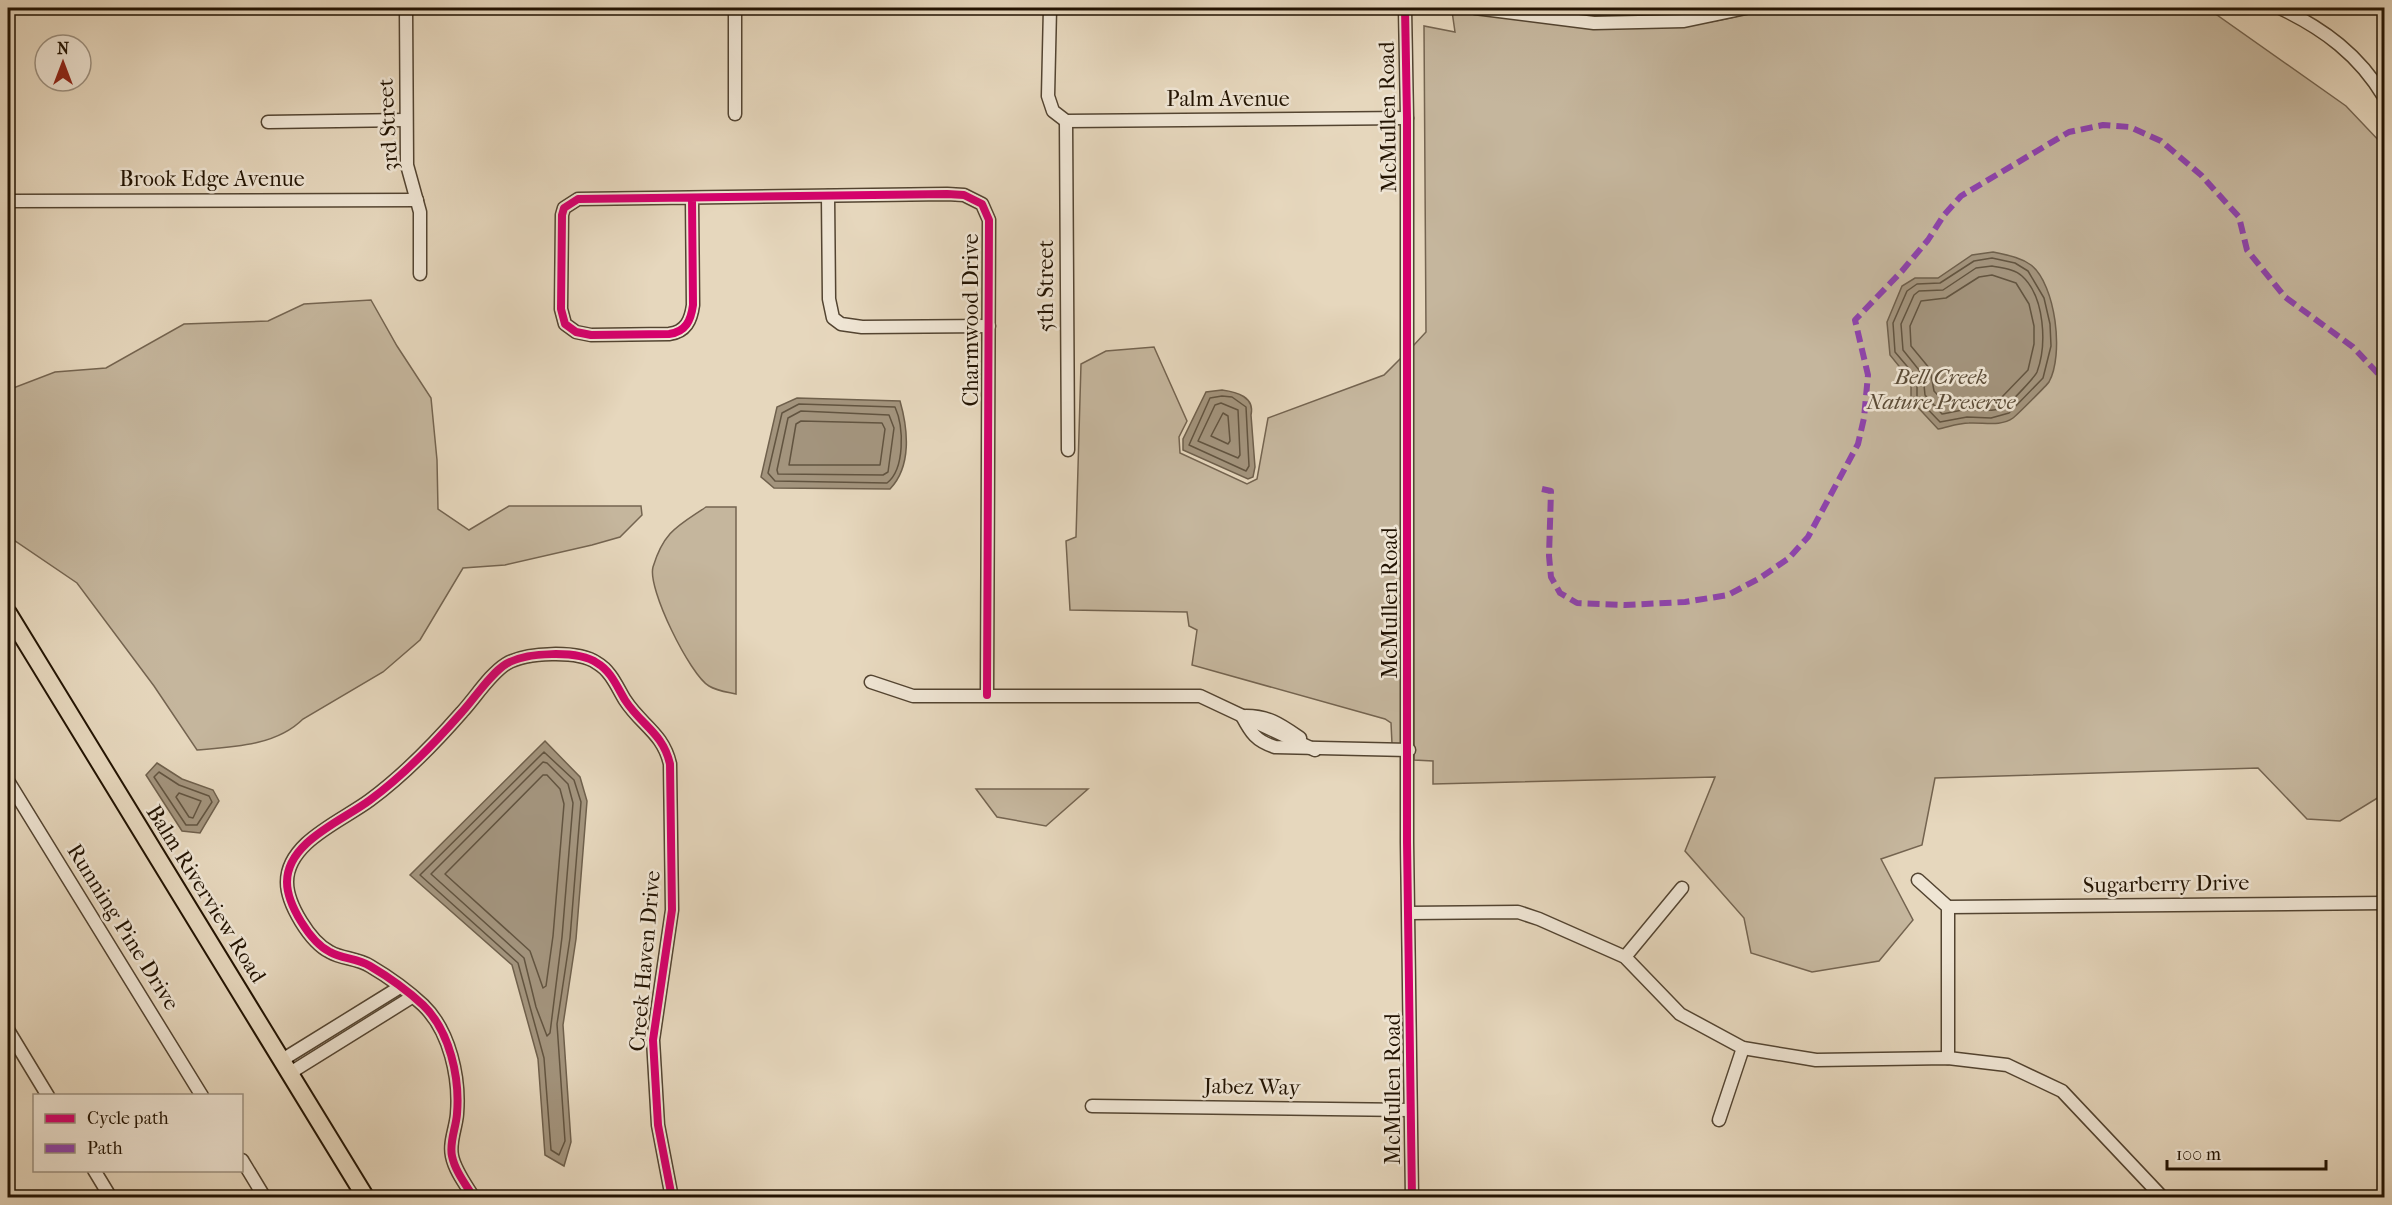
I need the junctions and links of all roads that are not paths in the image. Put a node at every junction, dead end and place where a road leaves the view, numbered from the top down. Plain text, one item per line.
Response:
1 (406, 8) edge
2 (735, 8) edge
3 (1050, 8) edge
4 (1405, 8) edge
5 (1475, 8) edge
6 (1746, 8) edge
7 (2280, 8) edge
8 (2385, 97) edge
9 (735, 114) dead end
10 (1407, 118) junction
11 (406, 120) junction
12 (1066, 121) junction
13 (268, 122) dead end
14 (828, 196) junction
15 (692, 198) junction
16 (417, 200) junction
17 (8, 201) edge
18 (420, 274) dead end
19 (989, 326) junction
20 (1068, 450) dead end
21 (9, 619) edge
22 (871, 682) dead end
23 (987, 694) junction
24 (1242, 716) junction
25 (1315, 750) junction
26 (1409, 750) junction
27 (8, 781) edge
28 (1918, 880) dead end
29 (1682, 888) dead end
30 (2385, 903) edge
31 (1947, 907) junction
32 (1409, 913) junction
33 (1625, 957) junction
34 (399, 987) junction
35 (412, 997) junction
36 (8, 1030) edge
37 (1743, 1048) junction
38 (1948, 1058) junction
39 (286, 1066) junction
40 (47, 1094) edge
41 (201, 1094) edge
42 (1092, 1106) dead end
43 (1410, 1110) junction
44 (1719, 1119) dead end
45 (243, 1162) edge
46 (95, 1172) edge
47 (111, 1197) edge
48 (265, 1197) edge
49 (366, 1197) edge
50 (474, 1197) edge
51 (672, 1197) edge
52 (1412, 1197) edge
53 (2163, 1197) edge

1 - 11 street, 3rd Street
2 - 9 street
3 - 12 street
4 - 10 street, McMullen Road
5 - 6 street
7 - 8 street
10 - 12 street, Palm Avenue
10 - 26 street, McMullen Road
11 - 13 street
11 - 16 street, 3rd Street
12 - 20 street, 5th Street
14 - 15 street, Charmwood Drive
14 - 19 street, Charmwood Drive
14 - 19 street
15 - 15 street, Charmwood Drive
16 - 17 street, Brook Edge Avenue
16 - 18 street, 3rd Street
19 - 23 street, Charmwood Drive
21 - 39 main road, Balm Riverview Road
22 - 23 street
23 - 24 street
24 - 25 street
24 - 25 street
25 - 26 street
26 - 32 street, McMullen Road
27 - 41 street, Running Pine Drive
28 - 31 street
29 - 33 street
30 - 31 street, Sugarberry Drive
31 - 38 street
32 - 33 street
32 - 43 street, McMullen Road
33 - 37 street
34 - 35 street, Creek Haven Drive
34 - 39 street
34 - 51 street, Creek Haven Drive
35 - 39 street
35 - 50 street, Creek Haven Drive
36 - 40 street
37 - 38 street
37 - 44 street
38 - 53 street
39 - 49 main road, Balm Riverview Road
42 - 43 street, Jabez Way
43 - 52 street, McMullen Road
45 - 48 street
46 - 47 street

